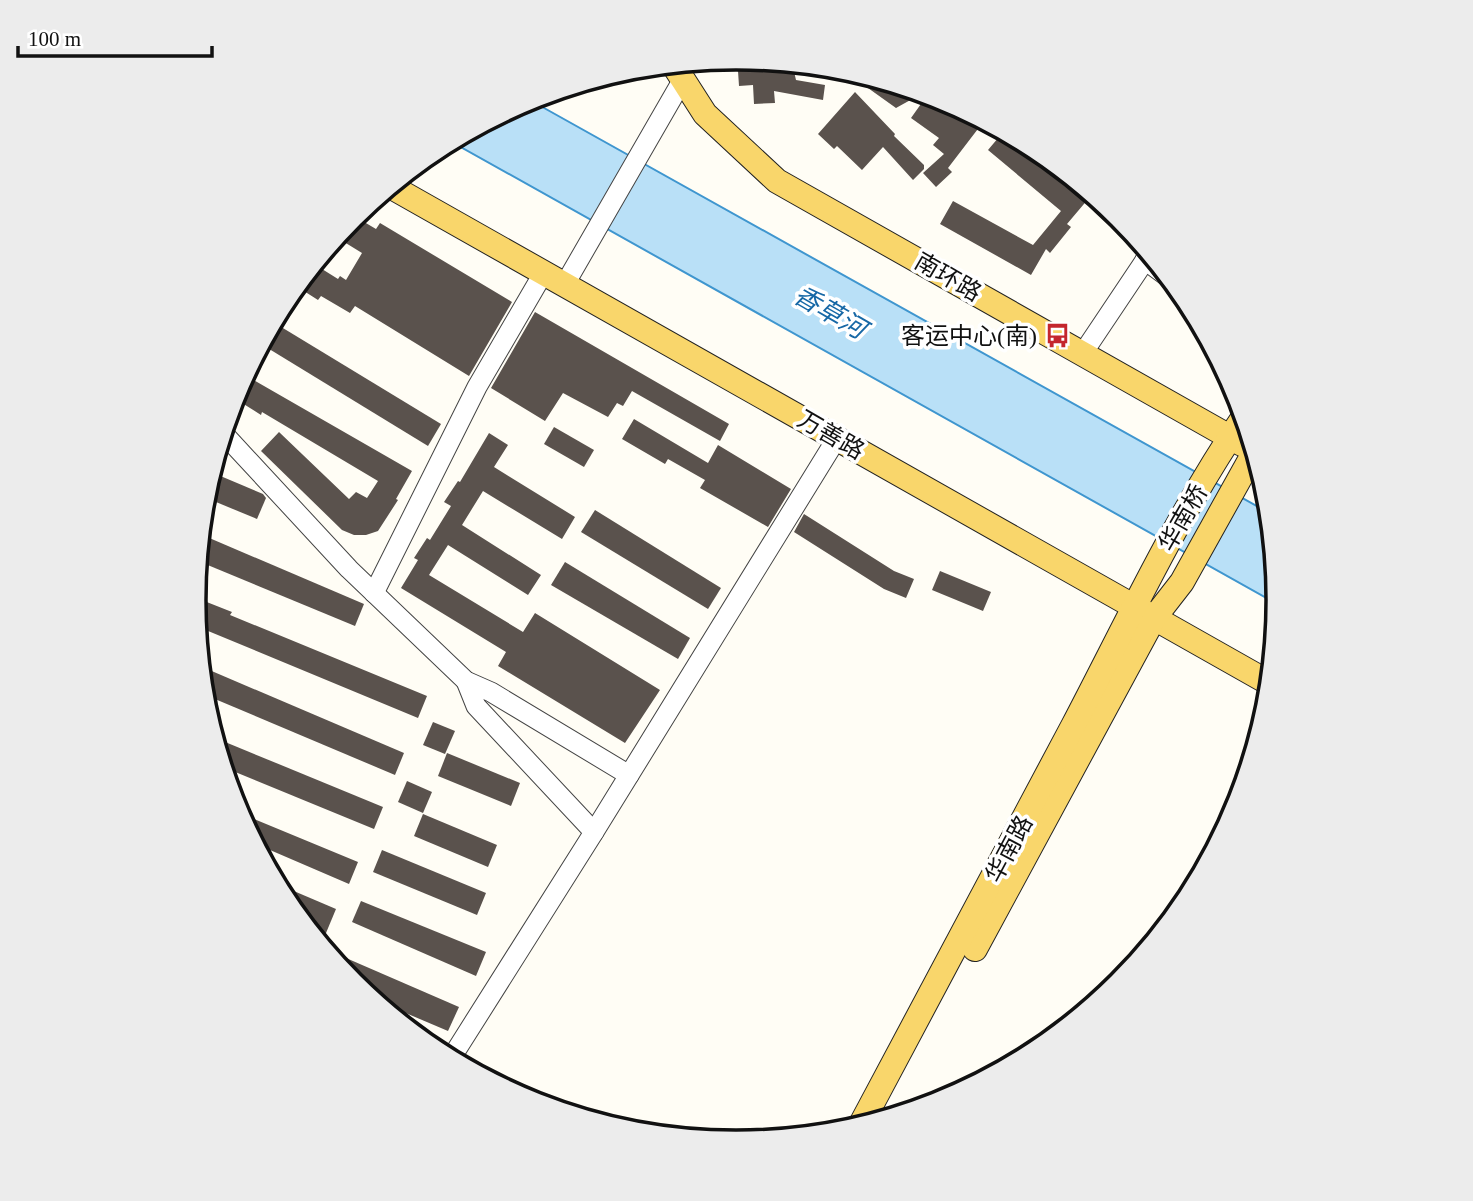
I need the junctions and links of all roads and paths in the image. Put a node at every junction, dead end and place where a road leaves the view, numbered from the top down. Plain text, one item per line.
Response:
1 (676, 74) edge
2 (678, 74) edge
3 (399, 192) edge
4 (1143, 261) edge
5 (555, 278) junction
6 (1083, 354) junction
7 (1238, 426) edge
8 (837, 438) junction
9 (1230, 438) junction
10 (231, 441) edge
11 (1244, 446) edge
12 (1249, 463) edge
13 (1154, 568) joint
14 (1182, 582) joint
15 (374, 593) junction
16 (1144, 612) junction
17 (1261, 678) edge
18 (466, 681) junction
19 (629, 775) junction
20 (594, 832) junction
21 (456, 1051) edge
22 (886, 1109) edge
23 (866, 1115) edge

1 - 5 street
2 - 6 main road, 南环路
3 - 5 main road, 万善路
4 - 6 street
5 - 8 main road, 万善路
5 - 15 street
6 - 9 main road, 南环路
7 - 9 main road
8 - 16 main road, 万善路
8 - 19 street
9 - 11 main road, 南环路
9 - 13 main road, 华南桥
10 - 15 street
12 - 14 main road, 华南桥
13 - 16 main road, 华南路
14 - 16 main road, 华南路
15 - 18 street
16 - 17 main road, 万善路
16 - 22 main road, 华南路
16 - 23 main road, 华南路
18 - 19 street
18 - 20 street
19 - 20 street
20 - 21 street

